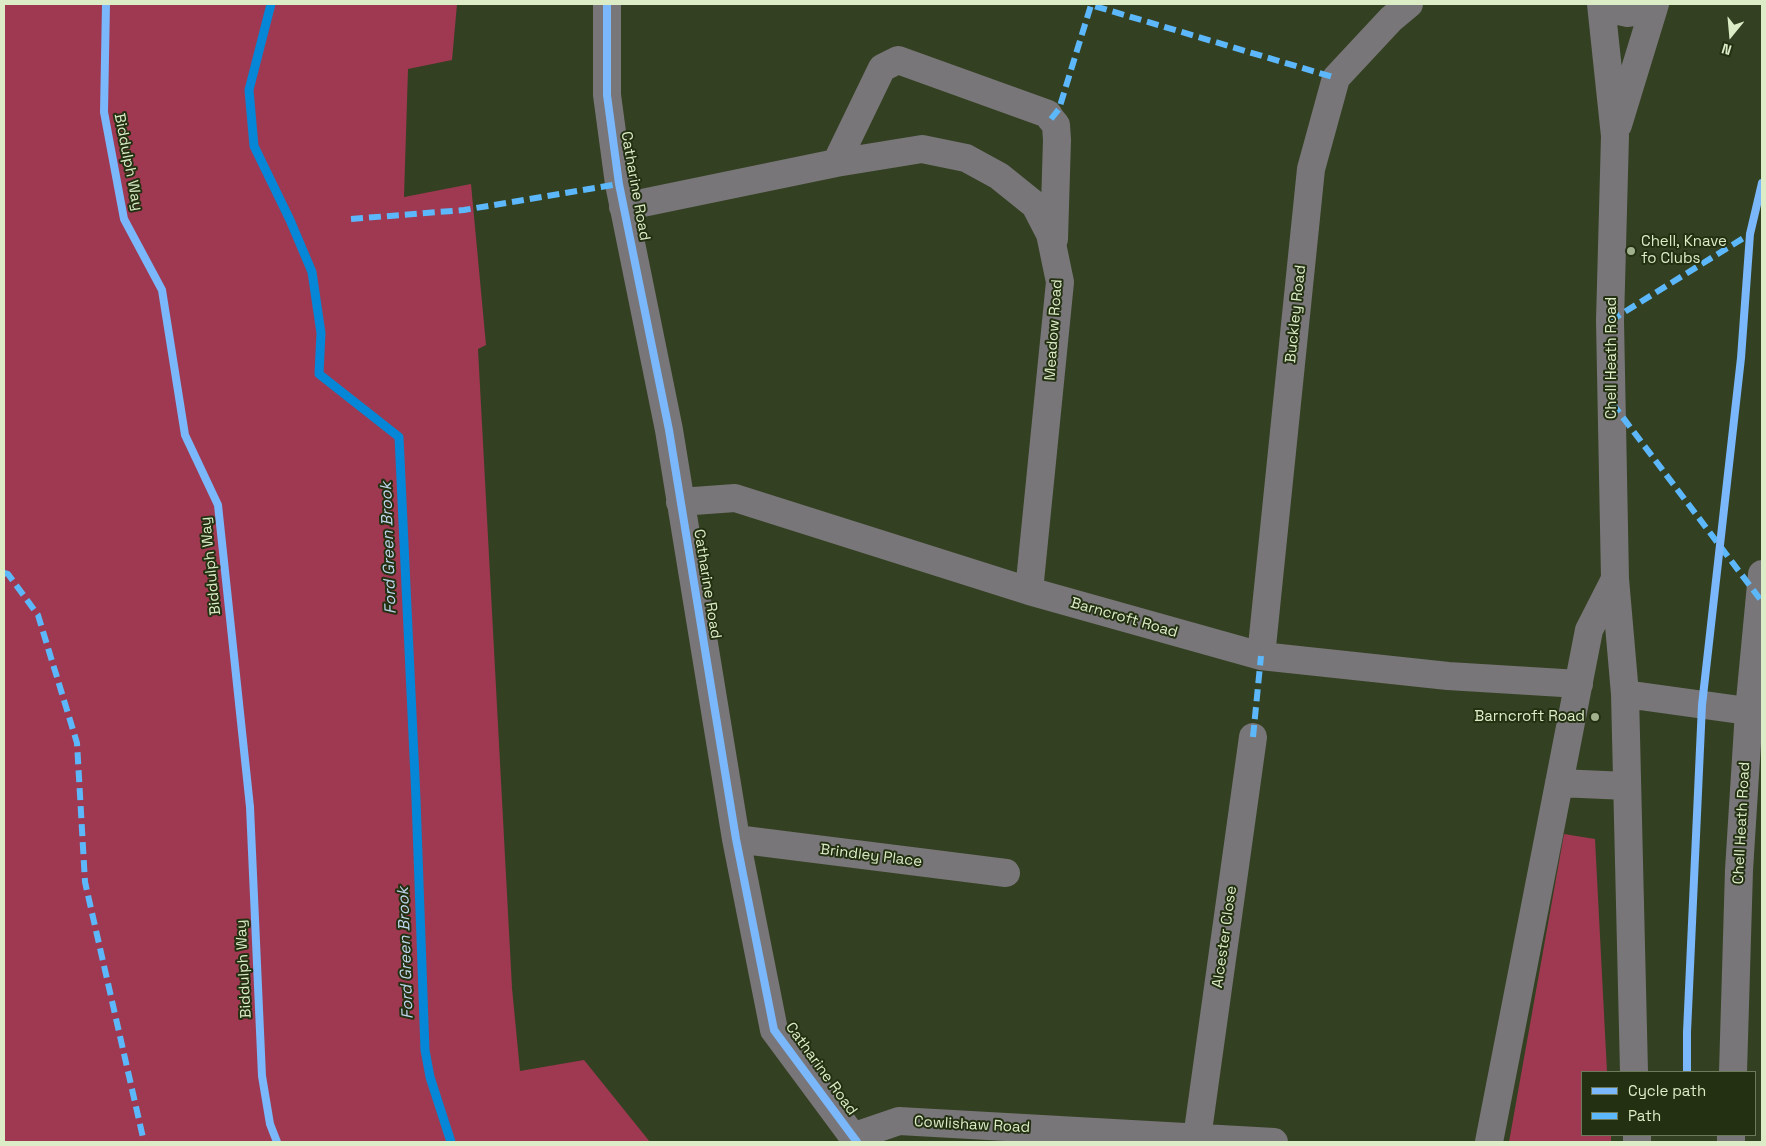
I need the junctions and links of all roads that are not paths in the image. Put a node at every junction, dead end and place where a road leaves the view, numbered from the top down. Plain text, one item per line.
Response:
1 (607, 4) edge
2 (1409, 4) edge
3 (1602, 4) edge
4 (1654, 4) edge
5 (1615, 136) junction
6 (836, 163) junction
7 (623, 207) junction
8 (1054, 253) junction
9 (680, 502) junction
10 (1762, 574) edge
11 (1615, 579) junction
12 (1029, 591) junction
13 (1261, 656) junction
14 (1579, 684) junction
15 (1625, 694) junction
16 (1755, 712) edge
17 (1253, 737) dead end
18 (1559, 783) junction
19 (1627, 786) junction
20 (736, 839) junction
21 (1006, 873) dead end
22 (1634, 1071) edge
23 (1733, 1071) edge
24 (1057, 1136) edge
25 (1197, 1138) junction
26 (855, 1139) edge
27 (1274, 1142) edge
28 (1489, 1142) edge

1 - 7 street, Catharine Road
2 - 13 street, Buckley Road
3 - 4 street
3 - 5 street, Chell Heath Road
4 - 5 street, Chell Heath Road
5 - 11 street, Chell Heath Road
6 - 7 street, Meadow Road
6 - 8 street, Meadow Road
6 - 8 street
7 - 9 street, Catharine Road
8 - 12 street, Meadow Road
9 - 12 street, Barncroft Road
9 - 20 street, Catharine Road
10 - 16 street, Chell Heath Road
11 - 14 street, Chell Heath Road
11 - 15 street, Chell Heath Road
12 - 13 street, Barncroft Road
13 - 14 street, Barncroft Road
14 - 18 street, Chell Heath Road
15 - 16 street
15 - 19 street, Chell Heath Road
16 - 23 street, Chell Heath Road
17 - 25 street, Alcester Close
18 - 19 street
18 - 28 street, Chell Heath Road
19 - 22 street, Chell Heath Road
20 - 21 street, Brindley Place
20 - 26 street, Catharine Road
24 - 25 street, Cowlishaw Road
24 - 26 street, Cowlishaw Road
25 - 27 street, Cowlishaw Road

